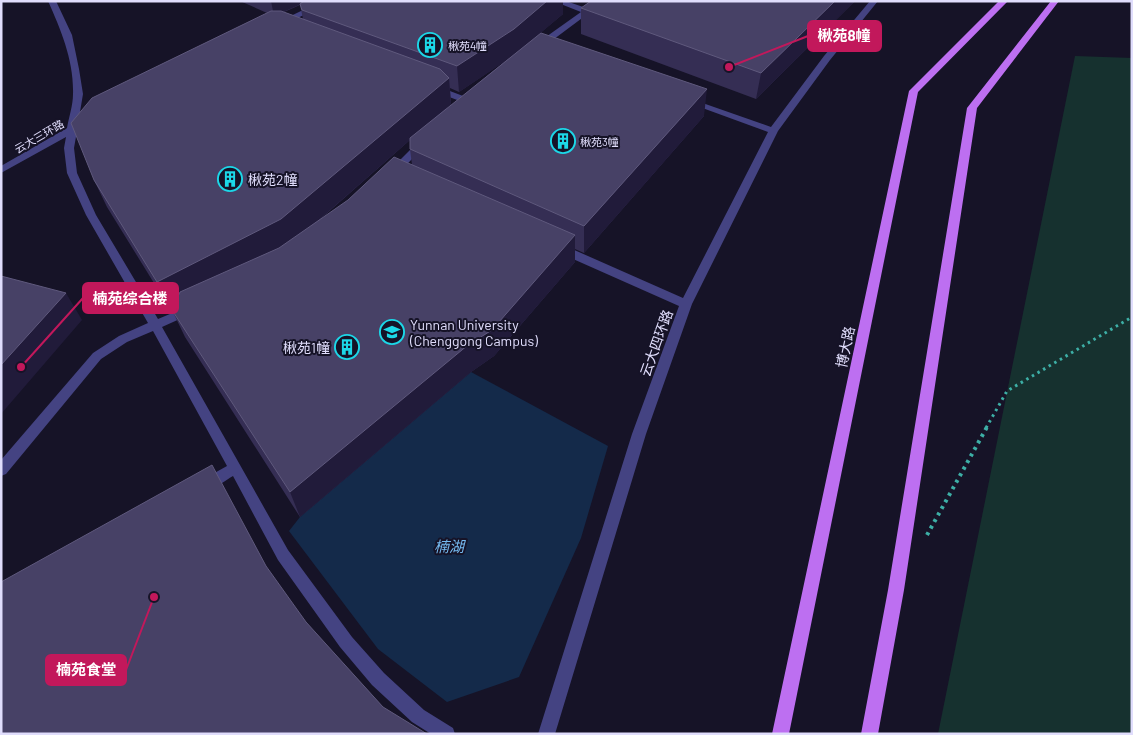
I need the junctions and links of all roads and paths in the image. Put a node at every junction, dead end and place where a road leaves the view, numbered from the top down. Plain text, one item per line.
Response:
1 (52, 1) edge
2 (329, 1) edge
3 (557, 1) edge
4 (600, 1) edge
5 (874, 1) edge
6 (1004, 1) edge
7 (1055, 1) edge
8 (587, 11) junction
9 (278, 28) edge
10 (537, 50) edge
11 (422, 83) edge
12 (682, 99) edge
13 (468, 101) edge
14 (78, 126) junction
15 (773, 131) junction
16 (432, 134) edge
17 (1, 170) edge
18 (393, 177) edge
19 (552, 245) edge
20 (201, 304) edge
21 (686, 304) junction
22 (1132, 317) edge
23 (155, 325) junction
24 (234, 469) junction
25 (1, 470) edge
26 (192, 492) edge
27 (925, 538) dead end
28 (447, 734) edge
29 (546, 734) edge
30 (780, 734) edge
31 (869, 734) edge

1 - 14 lane
2 - 9 lane
3 - 8 lane
4 - 8 lane
5 - 15 lane, 云大四环路
6 - 30 main road, 博大路
7 - 31 main road
8 - 10 lane
11 - 13 lane
12 - 15 lane
14 - 17 lane, 云大三环路
14 - 23 lane
15 - 21 lane, 云大四环路
16 - 18 lane
19 - 21 lane
20 - 23 lane
21 - 29 lane, 云大四环路
22 - 27 path
23 - 24 lane
23 - 25 lane
24 - 26 lane
24 - 28 lane

